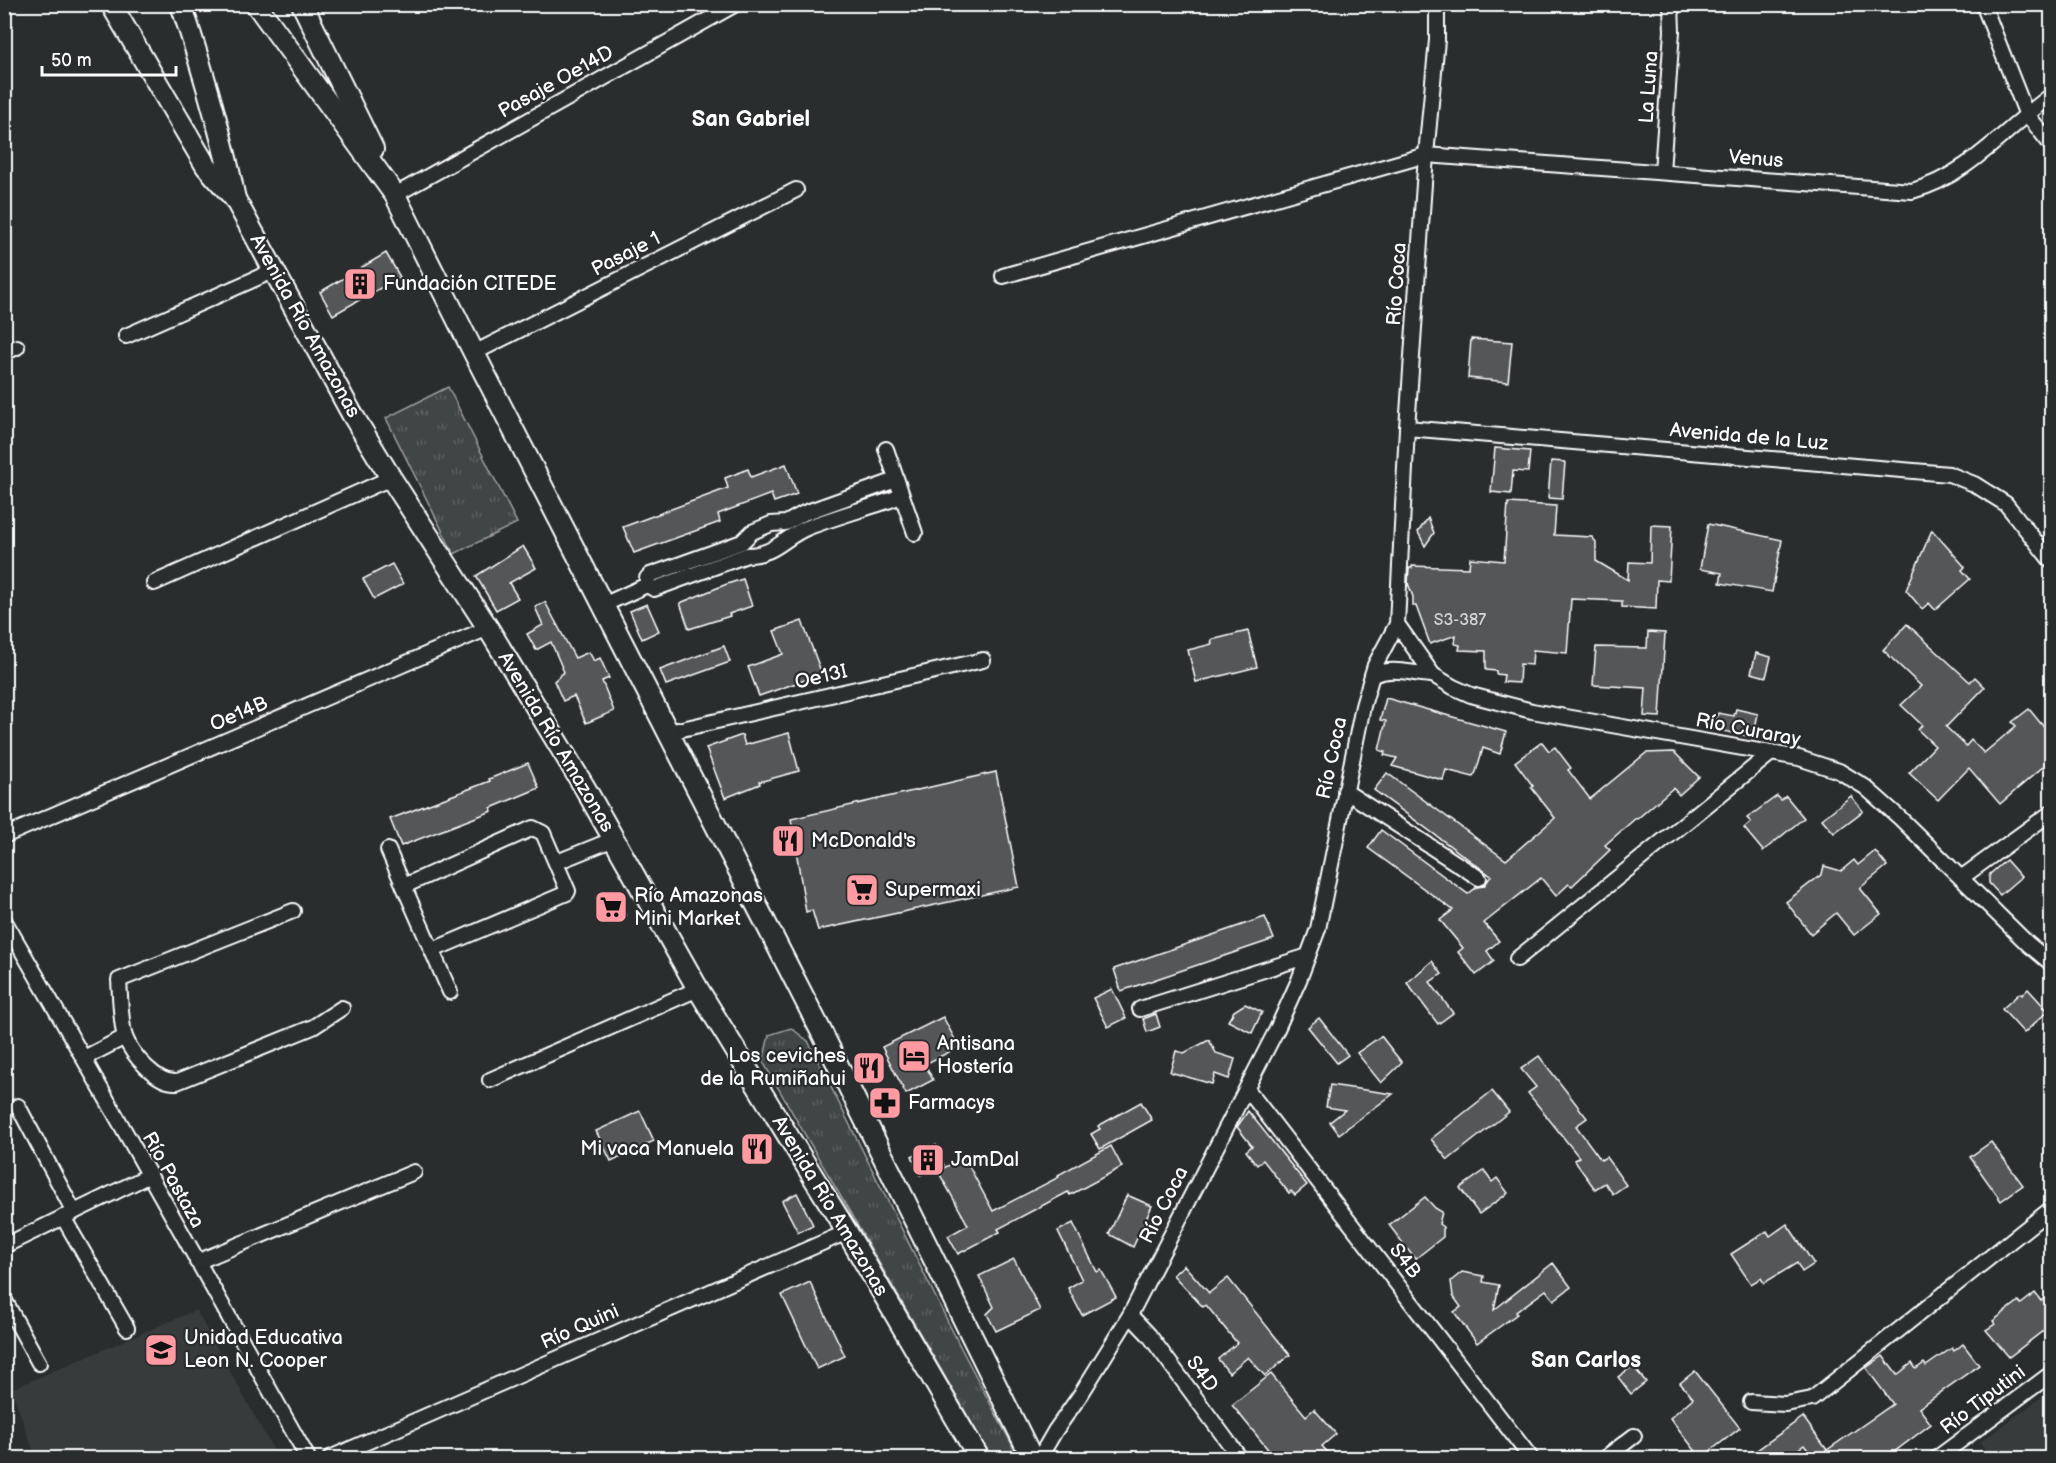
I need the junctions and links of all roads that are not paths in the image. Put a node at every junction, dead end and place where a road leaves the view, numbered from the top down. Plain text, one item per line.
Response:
1 (111, 4) edge
2 (181, 4) edge
3 (256, 4) edge
4 (302, 4) edge
5 (736, 4) edge
6 (1437, 4) edge
7 (1671, 4) edge
8 (1983, 4) edge
9 (2052, 94) edge
10 (2026, 113) junction
11 (2052, 146) edge
12 (1426, 155) junction
13 (1662, 172) junction
14 (796, 190) dead end
15 (395, 195) junction
16 (236, 199) junction
17 (275, 270) junction
18 (1003, 276) dead end
19 (126, 336) dead end
20 (474, 353) junction
21 (1407, 428) junction
22 (885, 449) dead end
23 (391, 478) junction
24 (897, 480) junction
25 (902, 496) junction
26 (832, 503) junction
27 (838, 518) junction
28 (788, 529) junction
29 (915, 533) dead end
30 (744, 548) junction
31 (2052, 562) edge
32 (154, 583) dead end
33 (603, 605) junction
34 (1397, 624) junction
35 (488, 628) junction
36 (983, 660) dead end
37 (1372, 675) junction
38 (1433, 675) junction
39 (669, 732) junction
40 (1770, 754) junction
41 (1345, 791) junction
42 (2052, 812) edge
43 (4, 836) edge
44 (614, 839) junction
45 (388, 849) dead end
46 (557, 862) junction
47 (1479, 878) dead end
48 (1961, 878) junction
49 (404, 885) junction
50 (293, 911) dead end
51 (4, 920) edge
52 (433, 950) junction
53 (1308, 956) junction
54 (1517, 959) dead end
55 (2052, 964) edge
56 (698, 989) junction
57 (450, 992) dead end
58 (342, 1008) dead end
59 (1140, 1009) dead end
60 (125, 1037) junction
61 (84, 1058) junction
62 (490, 1080) dead end
63 (1247, 1089) junction
64 (18, 1106) dead end
65 (414, 1172) dead end
66 (148, 1176) junction
67 (2052, 1208) edge
68 (68, 1215) junction
69 (847, 1232) junction
70 (4, 1246) edge
71 (198, 1262) junction
72 (4, 1299) edge
73 (1131, 1315) junction
74 (127, 1328) dead end
75 (39, 1363) dead end
76 (2052, 1373) edge
77 (1750, 1402) dead end
78 (1634, 1436) dead end
79 (308, 1458) edge
80 (330, 1458) edge
81 (979, 1458) edge
82 (1032, 1458) edge
83 (1043, 1458) edge
84 (1240, 1458) edge
85 (1532, 1458) edge
86 (1605, 1458) edge
87 (1937, 1458) edge

1 - 16 main road
2 - 16 main road, Avenida Río Amazonas
3 - 15 main road
4 - 15 main road
5 - 15 street, Pasaje Oe14D
6 - 12 street, Río Coca
7 - 13 street, La Luna
8 - 10 street
9 - 10 street, Venus
10 - 11 street
10 - 13 street, Venus
12 - 13 street, Venus
12 - 18 street
12 - 21 street, Río Coca
14 - 20 street, Pasaje 1
15 - 20 main road
16 - 17 main road, Avenida Río Amazonas
17 - 19 street
17 - 23 main road, Avenida Río Amazonas
20 - 33 main road
21 - 31 street, Avenida de la Luz
21 - 34 street, Río Coca
22 - 24 street
23 - 32 street
23 - 35 main road, Avenida Río Amazonas
24 - 25 street
24 - 26 street
25 - 27 street
25 - 29 street
26 - 27 street
26 - 28 street
27 - 28 street
28 - 30 street
28 - 30 street
30 - 33 street
33 - 39 main road
34 - 37 street, Río Coca
34 - 38 street, Río Curaray
35 - 43 street, Oe14B
35 - 44 main road, Avenida Río Amazonas
36 - 39 street, Oe13I
37 - 38 street
37 - 41 street, Río Coca
38 - 40 street, Río Curaray
39 - 82 main road
40 - 48 street, Río Curaray
40 - 54 street
41 - 47 street
41 - 53 street, Río Coca
42 - 48 street
44 - 46 street
44 - 56 main road, Avenida Río Amazonas
45 - 49 street
46 - 49 street
46 - 52 street
48 - 55 street, Río Curaray
49 - 52 street
50 - 60 street
51 - 61 street, Río Pastaza
52 - 57 street
53 - 59 street
53 - 63 street, Río Coca
56 - 62 street
56 - 69 main road, Avenida Río Amazonas
58 - 60 street
60 - 61 street
61 - 66 street, Río Pastaza
63 - 73 street, Río Coca
63 - 85 street, S4B
64 - 68 street
65 - 71 street
66 - 68 street
66 - 71 street, Río Pastaza
67 - 77 street
68 - 70 street
68 - 74 street
69 - 80 street, Río Quini
69 - 81 main road, Avenida Río Amazonas
71 - 79 street, Río Pastaza
72 - 75 street
73 - 83 street, Río Coca
73 - 84 street, S4D
76 - 87 street, Río Tiputini
78 - 86 street

